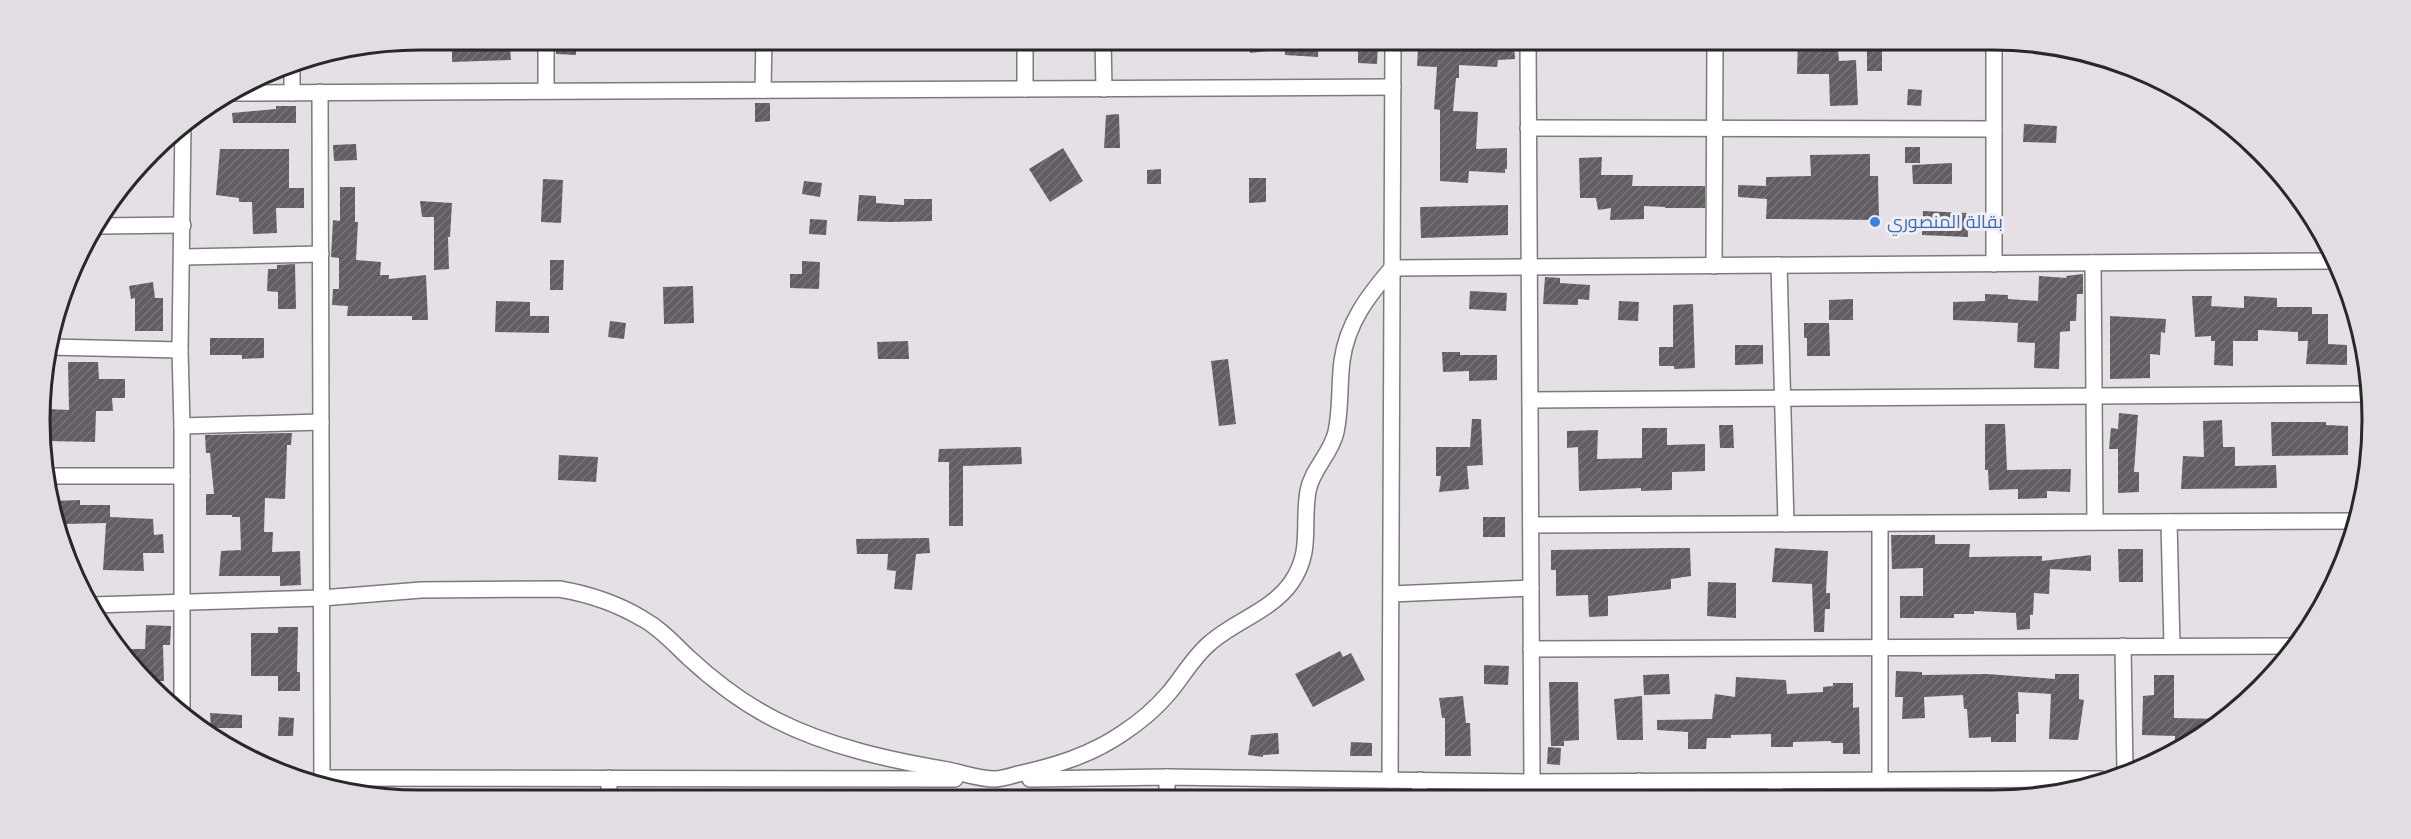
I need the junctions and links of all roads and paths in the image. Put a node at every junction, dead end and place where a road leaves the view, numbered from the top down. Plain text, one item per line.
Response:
1 (546, 50) edge
2 (764, 50) edge
3 (1025, 50) edge
4 (1103, 50) edge
5 (1393, 50) edge
6 (1528, 50) edge
7 (1715, 50) edge
8 (1994, 50) edge
9 (292, 73) edge
10 (1393, 87) junction
11 (1025, 89) junction
12 (1104, 89) junction
13 (763, 90) junction
14 (546, 91) junction
15 (320, 92) junction
16 (246, 93) edge
17 (292, 93) junction
18 (1528, 128) junction
19 (1715, 129) junction
20 (1994, 129) junction
21 (183, 135) edge
22 (183, 225) junction
23 (104, 226) edge
24 (321, 254) junction
25 (183, 257) junction
26 (2325, 261) edge
27 (2092, 263) junction
28 (1994, 264) junction
29 (1779, 265) junction
30 (1714, 266) junction
31 (1529, 267) junction
32 (1392, 268) junction
33 (57, 347) edge
34 (180, 350) junction
35 (2361, 394) edge
36 (2095, 396) junction
37 (1782, 398) junction
38 (1530, 400) junction
39 (321, 422) junction
40 (182, 426) junction
41 (54, 476) edge
42 (182, 476) junction
43 (2347, 521) edge
44 (2095, 522) junction
45 (2169, 522) junction
46 (1786, 524) junction
47 (1880, 524) junction
48 (1531, 525) junction
49 (1531, 588) junction
50 (1391, 594) junction
51 (322, 598) junction
52 (181, 603) junction
53 (100, 605) edge
54 (2123, 646) junction
55 (2172, 646) junction
56 (2284, 646) edge
57 (1880, 648) junction
58 (1531, 649) junction
59 (182, 703) edge
60 (2124, 765) edge
61 (322, 776) edge
62 (1167, 777) junction
63 (609, 778) junction
64 (996, 779) junction
65 (1390, 780) junction
66 (1420, 780) junction
67 (1880, 780) junction
68 (1639, 781) junction
69 (1775, 781) junction
70 (345, 782) edge
71 (1532, 783) junction
72 (2054, 784) edge
73 (609, 790) edge
74 (1167, 790) edge
75 (1419, 790) edge
76 (1639, 790) edge
77 (1775, 790) edge

1 - 14 street
2 - 13 street
3 - 11 street
4 - 12 street
5 - 10 street
6 - 18 street
7 - 19 street
8 - 20 street
9 - 17 street
10 - 12 street
10 - 32 street
11 - 12 street
11 - 13 street
13 - 14 street
14 - 15 street
15 - 17 street
15 - 24 street
16 - 17 street
18 - 19 street
18 - 31 street
19 - 20 street
19 - 30 street
20 - 28 street
21 - 22 street
22 - 23 street
22 - 25 street
24 - 25 street
24 - 39 street
25 - 34 street
26 - 27 street
27 - 28 street
27 - 36 street
28 - 29 street
29 - 30 street
29 - 37 street
30 - 31 street
31 - 32 street
31 - 38 street
32 - 50 street
32 - 64 street
33 - 34 street
34 - 40 street
35 - 36 street
36 - 37 street
36 - 44 street
37 - 38 street
37 - 46 street
38 - 48 street
39 - 40 street
39 - 51 street
40 - 42 street
41 - 42 street
42 - 52 street
43 - 45 street
44 - 45 street
44 - 47 street
45 - 55 street
46 - 47 street
46 - 48 street
47 - 57 street
48 - 49 street
49 - 50 street
49 - 58 street
50 - 65 street
51 - 52 street
51 - 61 street
51 - 64 street
52 - 53 street
52 - 59 street
54 - 55 street
54 - 57 street
54 - 60 street
55 - 56 street
57 - 58 street
57 - 67 street
58 - 71 street
62 - 64 street
62 - 65 street
62 - 74 street
63 - 64 street
63 - 70 street
63 - 73 street
65 - 66 street
66 - 71 street
66 - 75 street
67 - 69 street
67 - 72 street
68 - 69 street
68 - 71 street
68 - 76 street
69 - 77 street

